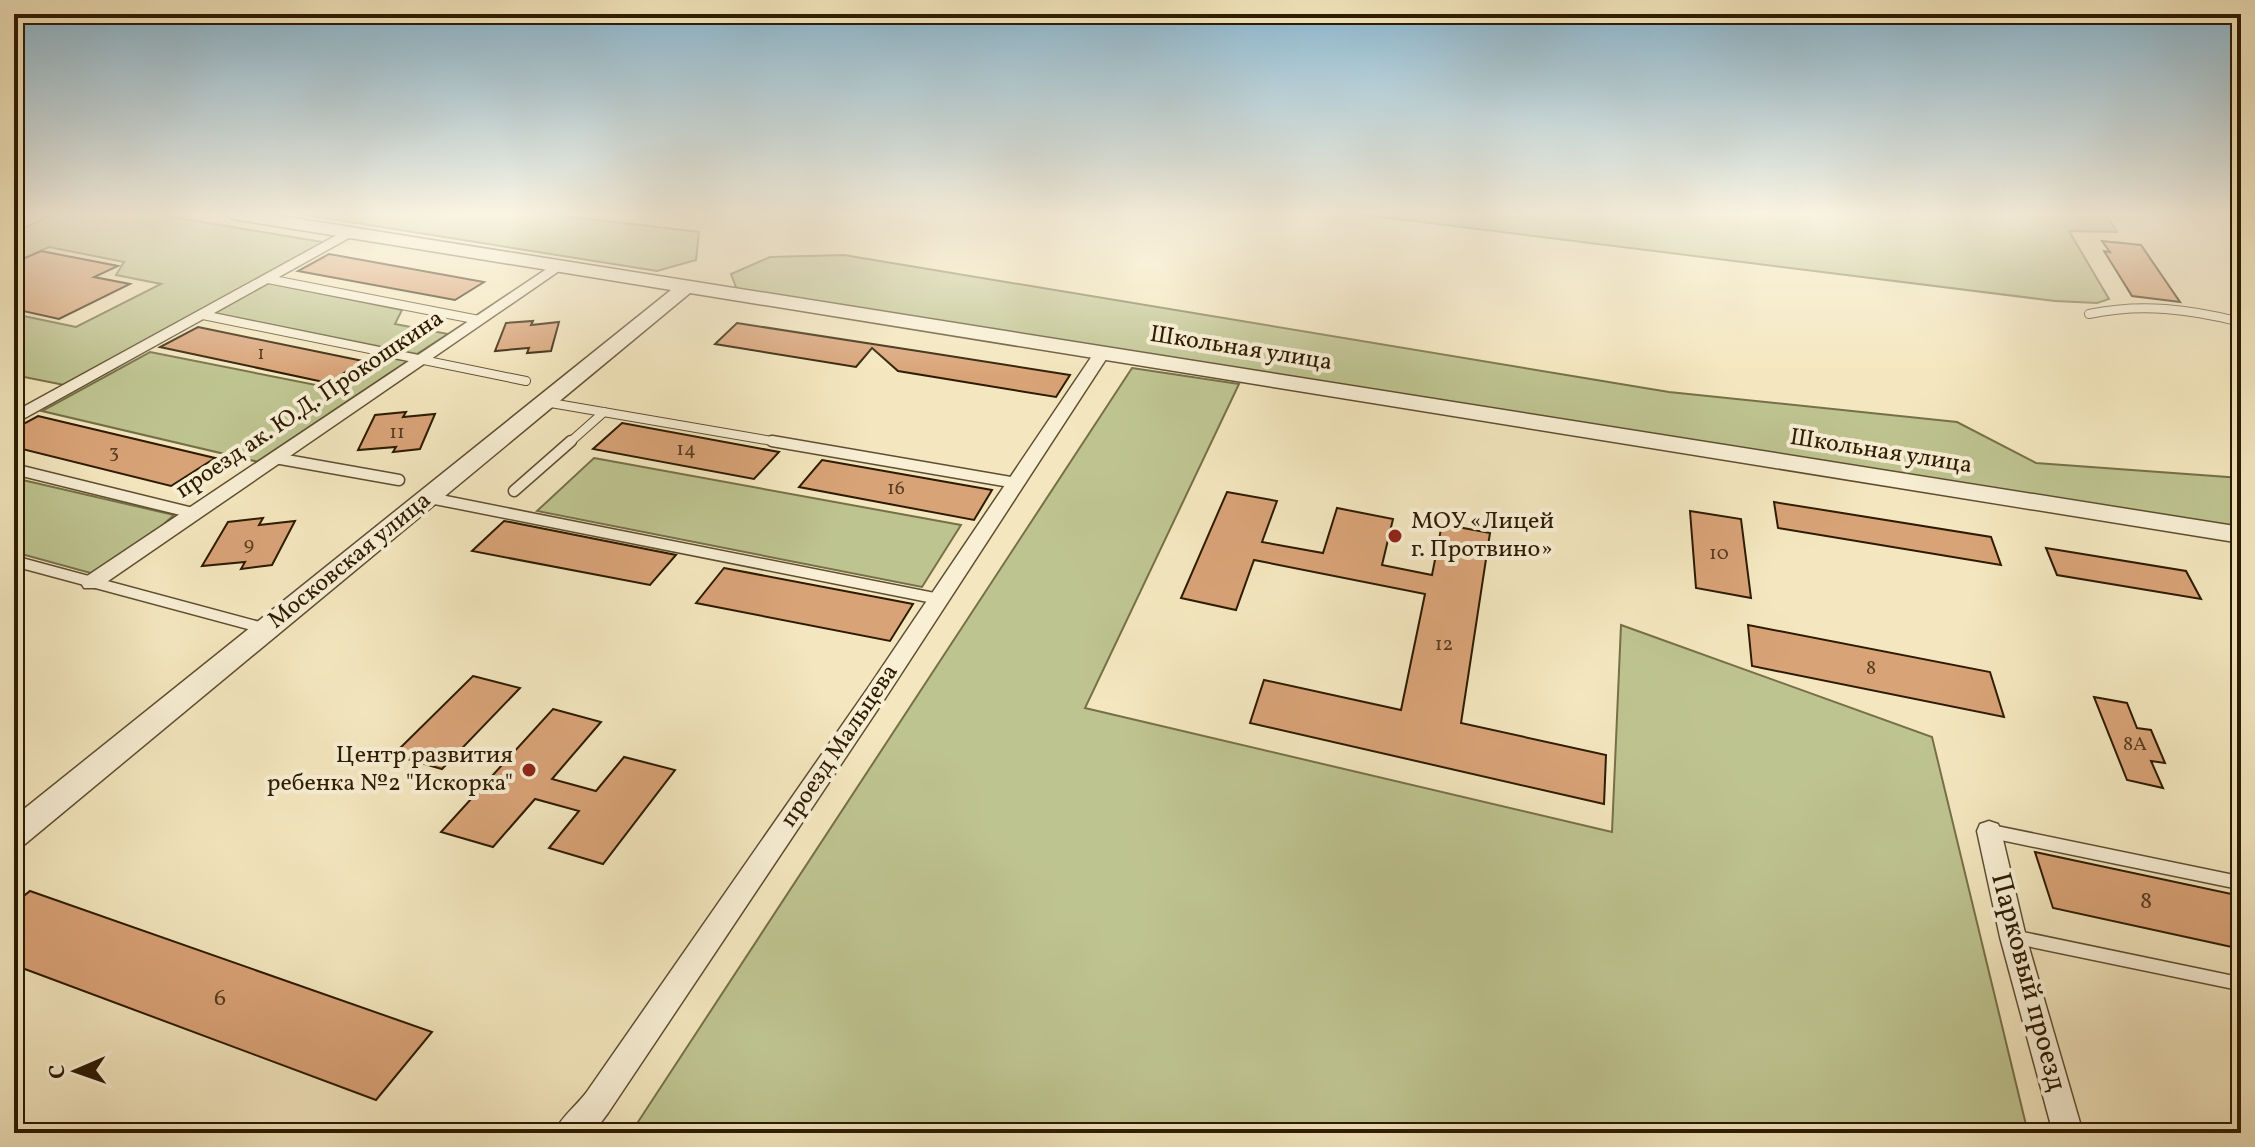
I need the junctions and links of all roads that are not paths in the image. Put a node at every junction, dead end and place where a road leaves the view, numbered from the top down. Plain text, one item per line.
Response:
1 (289, 268) edge
2 (555, 268) edge
3 (566, 268) edge
4 (268, 279) junction
5 (686, 287) junction
6 (2089, 314) dead end
7 (203, 315) junction
8 (479, 320) junction
9 (2241, 322) edge
10 (1102, 353) junction
11 (420, 359) junction
12 (526, 381) dead end
13 (545, 402) junction
14 (604, 412) junction
15 (14, 419) edge
16 (275, 458) junction
17 (14, 469) edge
18 (399, 480) dead end
19 (1016, 483) junction
20 (514, 491) dead end
21 (428, 497) junction
22 (193, 513) junction
23 (2241, 535) edge
24 (14, 561) edge
25 (91, 583) junction
26 (939, 599) junction
27 (267, 629) junction
28 (1989, 831) joint
29 (14, 835) edge
30 (2241, 883) edge
31 (2013, 937) junction
32 (2241, 984) edge
33 (569, 1133) edge
34 (2068, 1133) edge

1 - 4 street
2 - 8 street, проезд ак. Ю.Д. Прокошкина
3 - 5 street, Школьная улица
4 - 7 street
4 - 8 lane
5 - 10 street, Школьная улица
5 - 13 street, Московская улица
6 - 9 lane
7 - 11 lane
7 - 15 street
8 - 11 street, проезд ак. Ю.Д. Прокошкина
10 - 19 street, проезд Мальцева
10 - 23 street, Школьная улица
11 - 12 lane
11 - 16 street, проезд ак. Ю.Д. Прокошкина
13 - 14 lane
13 - 21 street, Московская улица
14 - 19 lane
14 - 20 lane
16 - 18 lane
16 - 22 street, проезд ак. Ю.Д. Прокошкина
17 - 22 lane
19 - 26 street, проезд Мальцева
21 - 26 lane
21 - 27 street, Московская улица
22 - 25 street, проезд ак. Ю.Д. Прокошкина
24 - 25 lane
25 - 27 lane
26 - 33 street, проезд Мальцева
27 - 29 street, Московская улица
28 - 30 lane
28 - 31 street, Парковый проезд
31 - 32 lane
31 - 34 street, Парковый проезд

